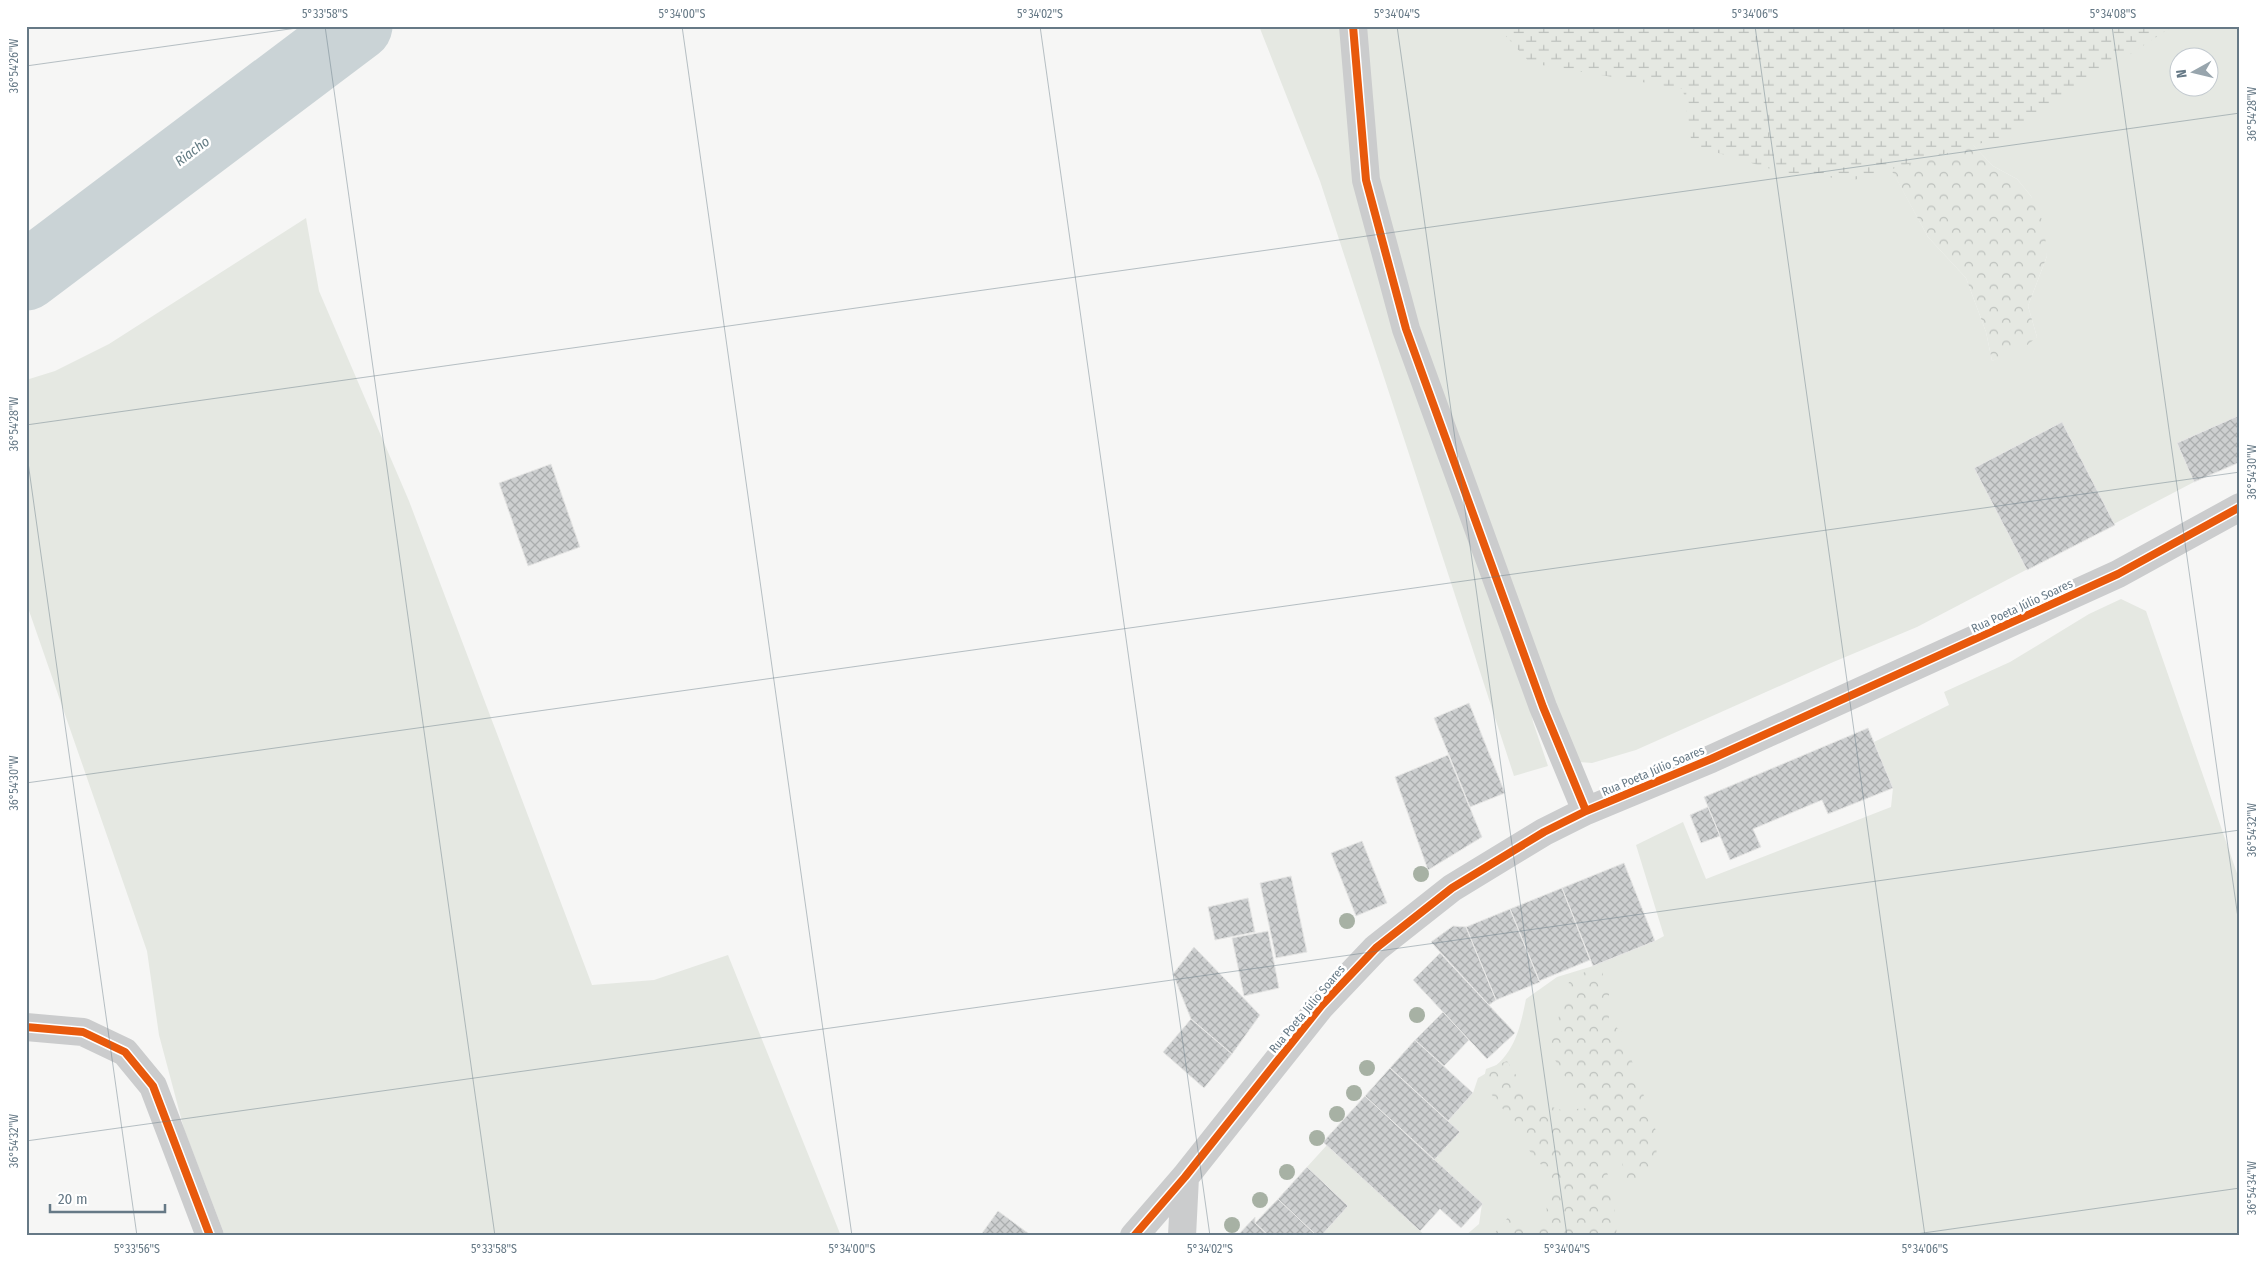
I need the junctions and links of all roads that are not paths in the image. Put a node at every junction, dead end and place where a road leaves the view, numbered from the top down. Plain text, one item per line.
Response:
1 (1353, 26) edge
2 (2240, 507) edge
3 (1586, 811) junction
4 (26, 1027) edge
5 (1185, 1177) junction
6 (1145, 1231) edge
7 (210, 1236) edge
8 (1182, 1236) edge

1 - 3 street
2 - 3 street, Rua Poeta Júlio Soares
3 - 5 street, Rua Poeta Júlio Soares
4 - 7 street
5 - 6 street, Rua Poeta Júlio Soares
5 - 8 street

